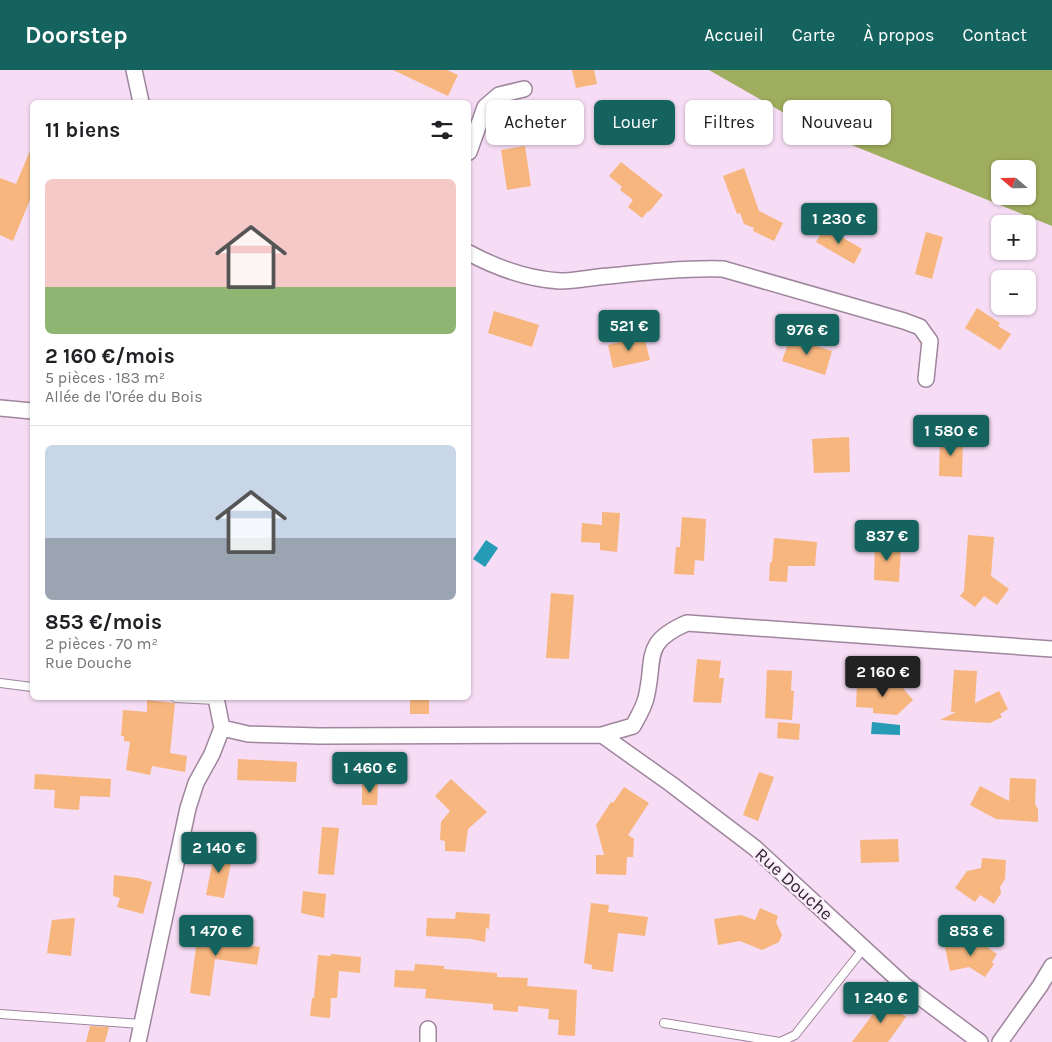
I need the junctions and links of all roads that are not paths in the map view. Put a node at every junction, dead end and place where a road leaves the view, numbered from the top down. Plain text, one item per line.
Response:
1 (134, 70) edge
2 (524, 89) dead end
3 (141, 100) edge
4 (471, 146) edge
5 (471, 255) edge
6 (926, 378) dead end
7 (0, 408) edge
8 (30, 411) edge
9 (1052, 649) edge
10 (0, 683) edge
11 (30, 687) edge
12 (216, 700) edge
13 (222, 728) junction
14 (602, 735) junction
15 (864, 948) junction
16 (1052, 966) edge
17 (0, 1014) edge
18 (141, 1024) junction
19 (664, 1024) dead end
20 (138, 1042) edge
21 (980, 1042) edge
22 (1000, 1042) edge

1 - 3 street
2 - 4 street
5 - 6 street
7 - 8 street
9 - 14 street
10 - 11 lane
12 - 13 street
13 - 14 street
13 - 18 street
14 - 15 street, Rue Douche
15 - 19 lane
15 - 21 street, Rue Douche
16 - 22 street
17 - 18 lane
18 - 20 street

